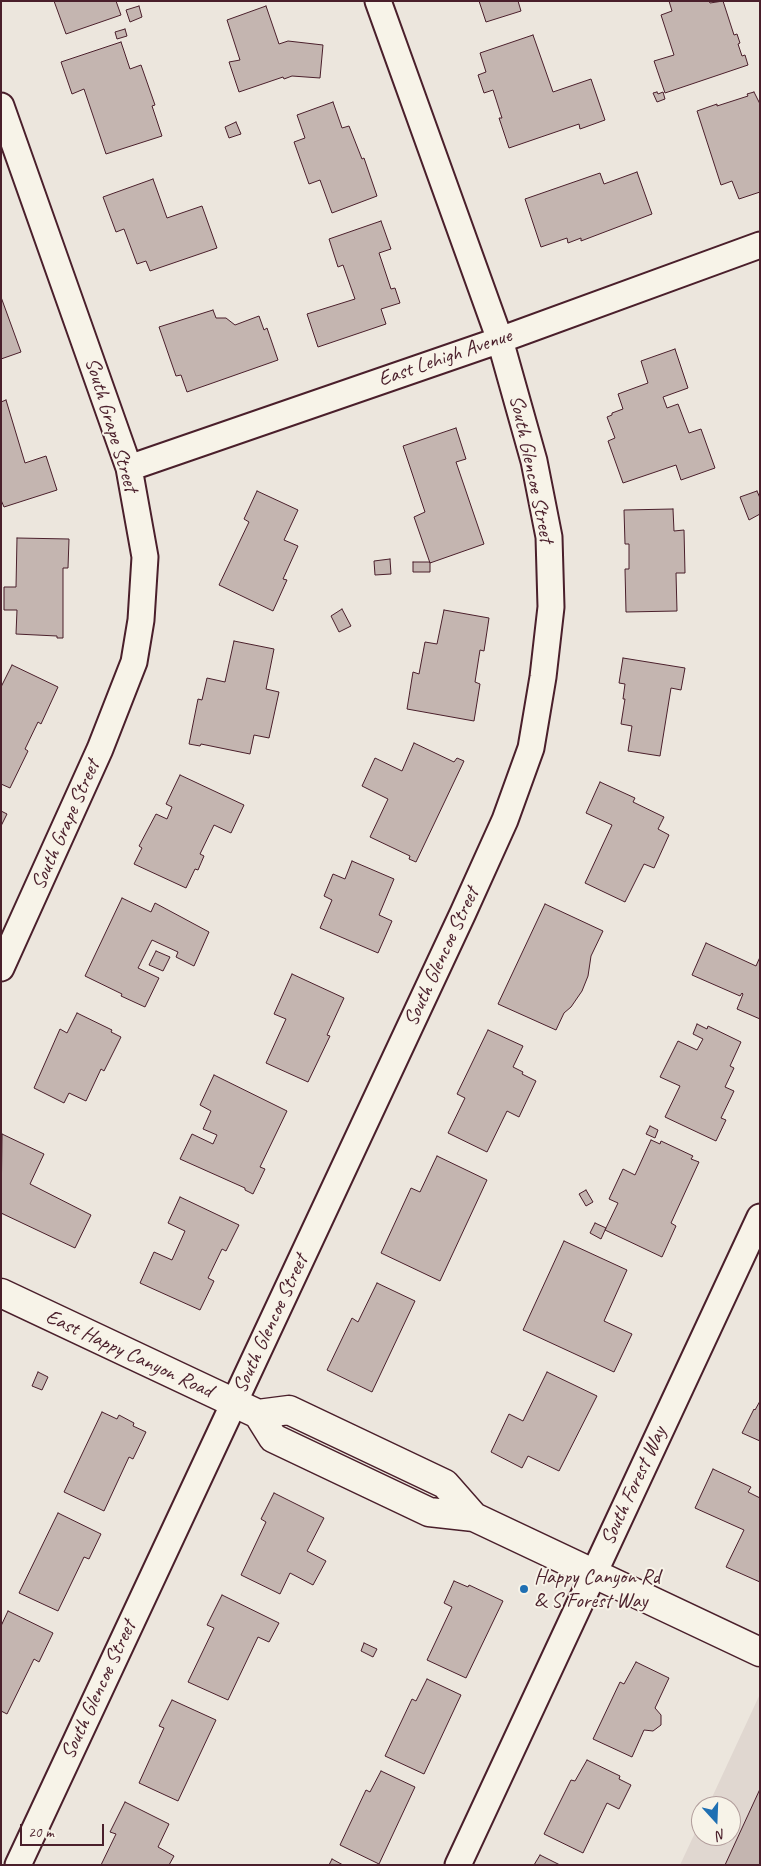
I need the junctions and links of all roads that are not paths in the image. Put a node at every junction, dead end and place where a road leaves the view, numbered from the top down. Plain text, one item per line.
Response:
1 (378, 1) edge
2 (1, 106) edge
3 (760, 245) edge
4 (500, 340) junction
5 (129, 468) junction
6 (1, 968) edge
7 (760, 1217) edge
8 (1, 1293) edge
9 (246, 1409) junction
10 (594, 1574) junction
11 (760, 1652) edge
12 (18, 1865) edge
13 (458, 1865) edge

1 - 4 street, South Glencoe Street
2 - 5 street, South Grape Street
3 - 4 street, East Lehigh Avenue
4 - 5 street, East Lehigh Avenue
4 - 9 street, South Glencoe Street
5 - 6 street, South Grape Street
7 - 10 street, South Forest Way
8 - 9 street, East Happy Canyon Road
9 - 10 street
9 - 12 street, South Glencoe Street
10 - 11 street
10 - 13 street, South Forest Way

